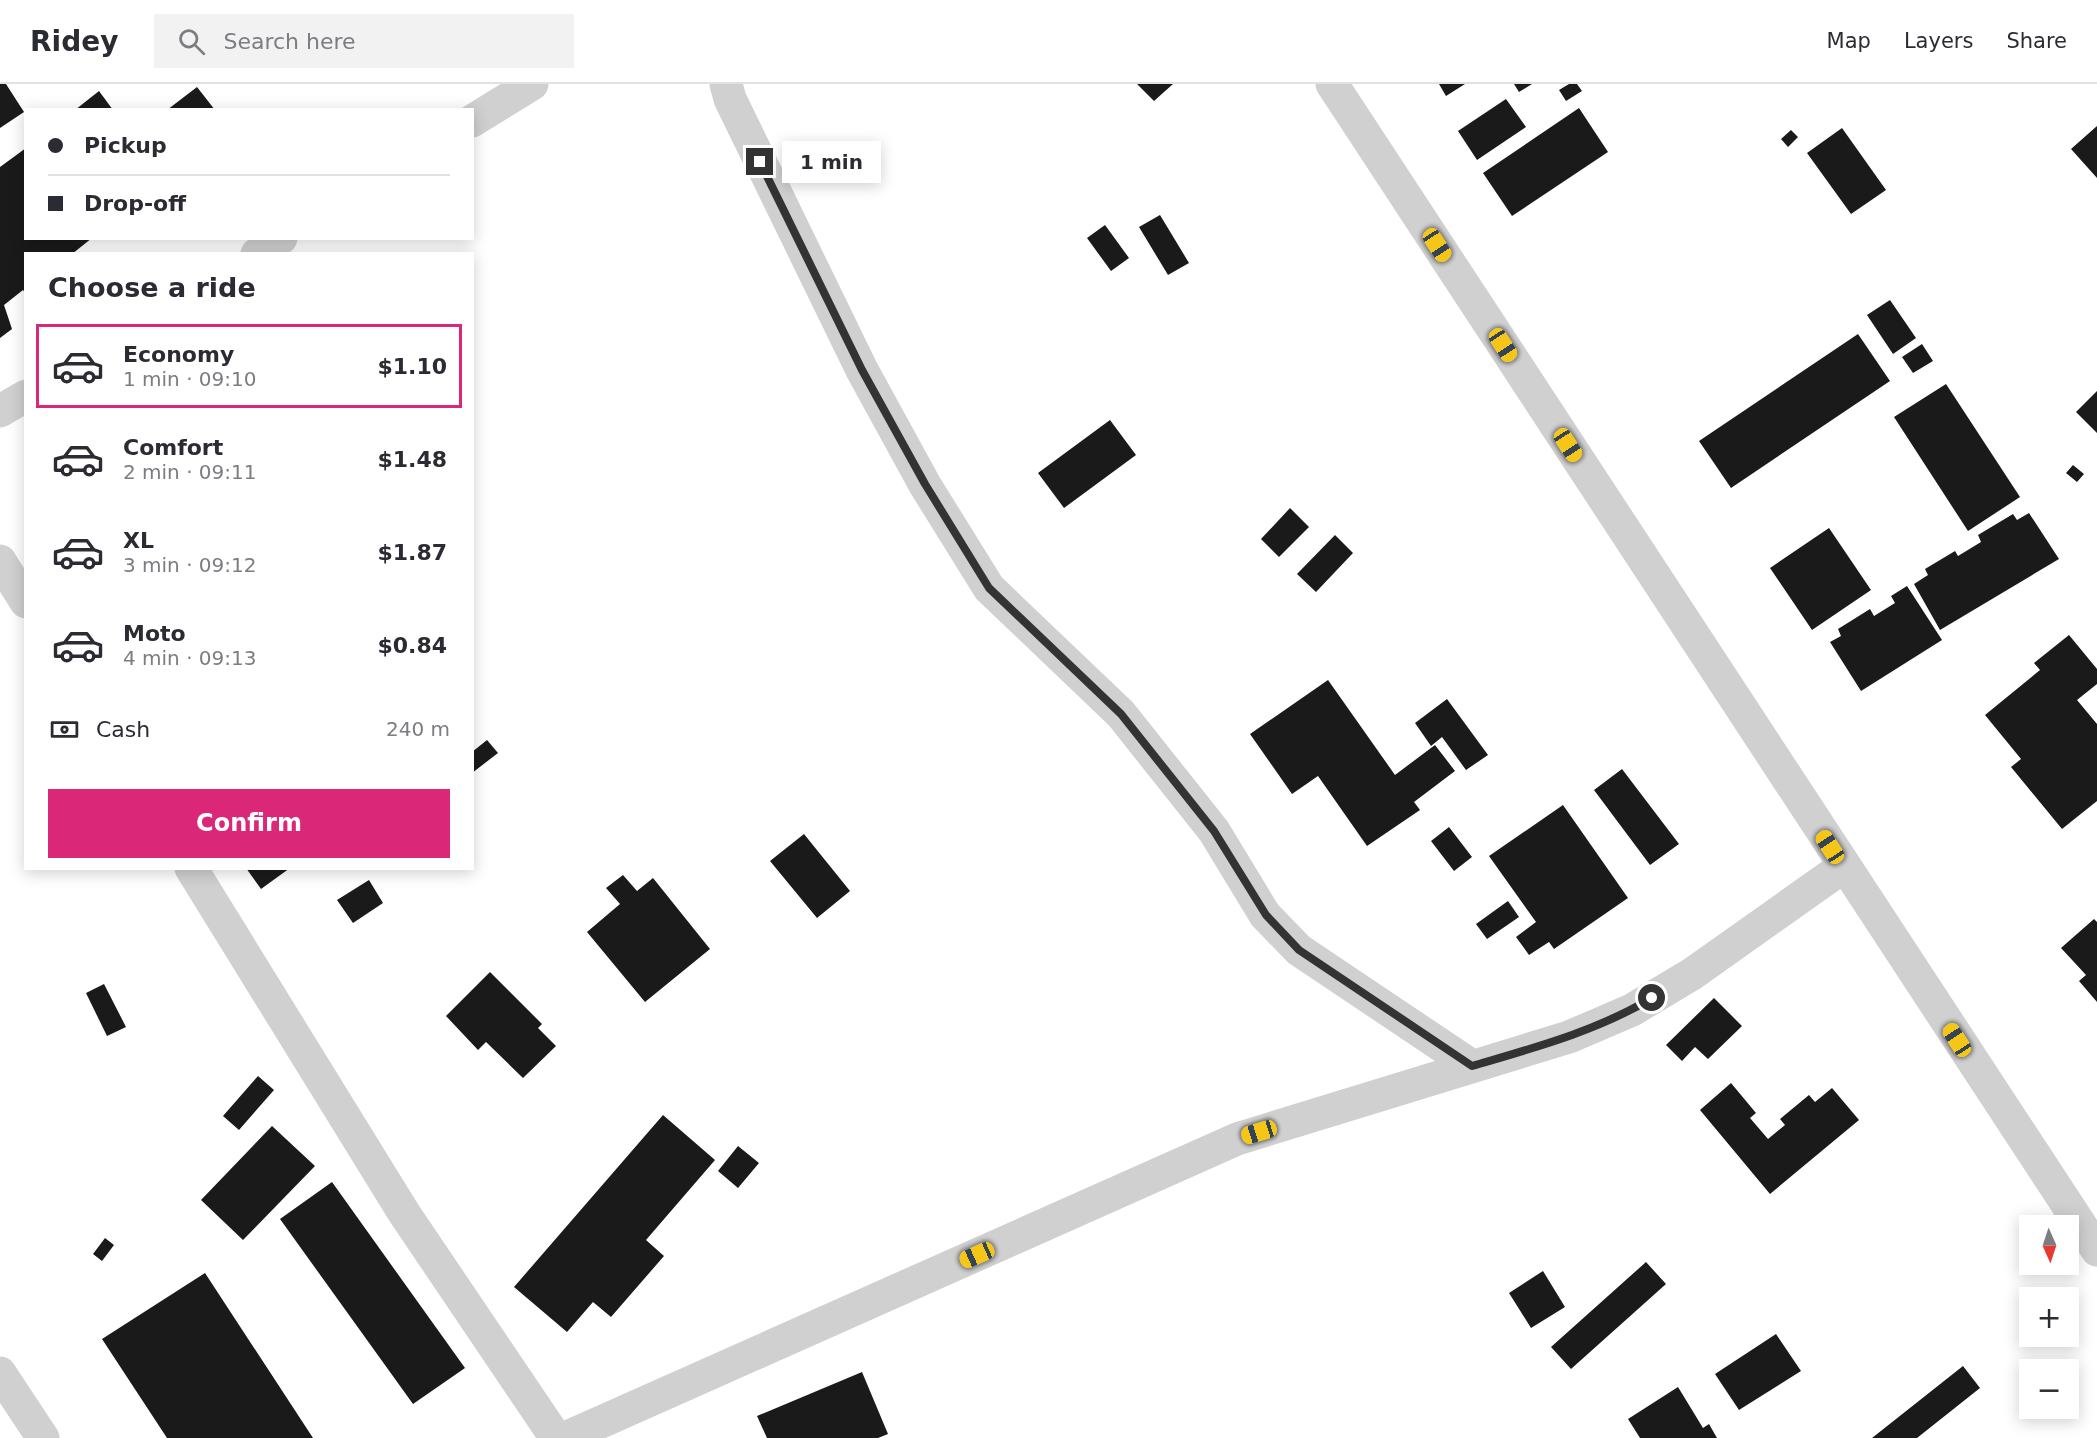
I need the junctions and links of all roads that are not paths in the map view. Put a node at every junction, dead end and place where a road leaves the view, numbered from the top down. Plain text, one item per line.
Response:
1 (532, 84) edge
2 (726, 84) edge
3 (1332, 84) edge
4 (474, 120) edge
5 (278, 240) edge
6 (260, 252) edge
7 (24, 397) edge
8 (0, 411) edge
9 (0, 561) edge
10 (24, 599) edge
11 (1843, 867) junction
12 (192, 870) edge
13 (1472, 1066) junction
14 (2097, 1250) edge
15 (0, 1372) edge
16 (43, 1438) edge
17 (556, 1438) edge
18 (565, 1438) edge

1 - 4 street
2 - 13 street
3 - 11 street
5 - 6 street
7 - 8 street
9 - 10 street
11 - 13 street
11 - 14 street
12 - 17 street
13 - 18 street
15 - 16 street

